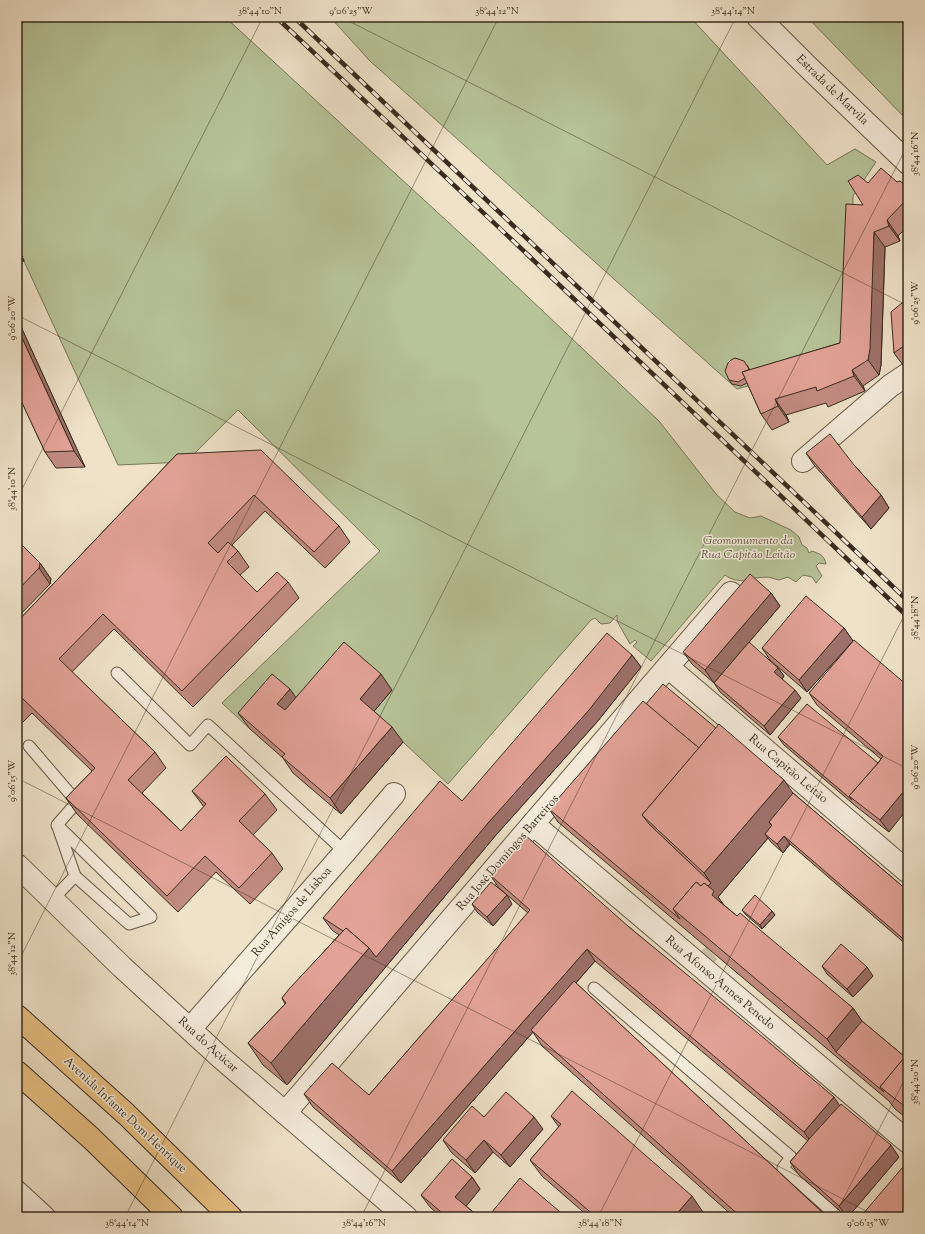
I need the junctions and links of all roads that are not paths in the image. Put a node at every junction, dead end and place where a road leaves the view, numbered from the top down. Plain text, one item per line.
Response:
1 (758, 17) edge
2 (908, 163) edge
3 (908, 374) edge
4 (803, 461) dead end
5 (731, 593) dead end
6 (668, 667) junction
7 (117, 673) dead end
8 (29, 746) dead end
9 (394, 794) dead end
10 (533, 824) junction
11 (57, 825) junction
12 (345, 852) junction
13 (17, 865) edge
14 (908, 872) edge
15 (75, 876) junction
16 (52, 900) junction
17 (594, 988) dead end
18 (17, 1016) edge
19 (190, 1029) junction
20 (17, 1072) edge
21 (285, 1113) junction
22 (908, 1142) edge
23 (17, 1192) edge
24 (149, 1193) junction
25 (402, 1216) edge
26 (44, 1217) edge
27 (172, 1217) edge
28 (176, 1217) edge
29 (231, 1217) edge
30 (838, 1217) edge

1 - 2 street, Estrada de Marvila
3 - 4 street
5 - 6 street, Rua José Domingos Barreiros
6 - 10 street, Rua José Domingos Barreiros
6 - 14 street, Rua Capitão Leitão
7 - 12 lane
8 - 11 lane
9 - 12 street, Rua Amigos de Lisboa
10 - 21 street, Rua José Domingos Barreiros
10 - 22 street, Rua Afonso Annes Penedo
11 - 15 lane
11 - 15 lane
12 - 19 street, Rua Amigos de Lisboa
13 - 16 street, Rua do Açúcar
15 - 16 lane
16 - 19 street, Rua do Açúcar
17 - 30 lane
18 - 29 main road, Avenida Infante Dom Henrique
19 - 21 street, Rua do Açúcar
20 - 24 main road
21 - 25 street, Rua do Açúcar
23 - 26 street
24 - 27 main road
24 - 28 main road

